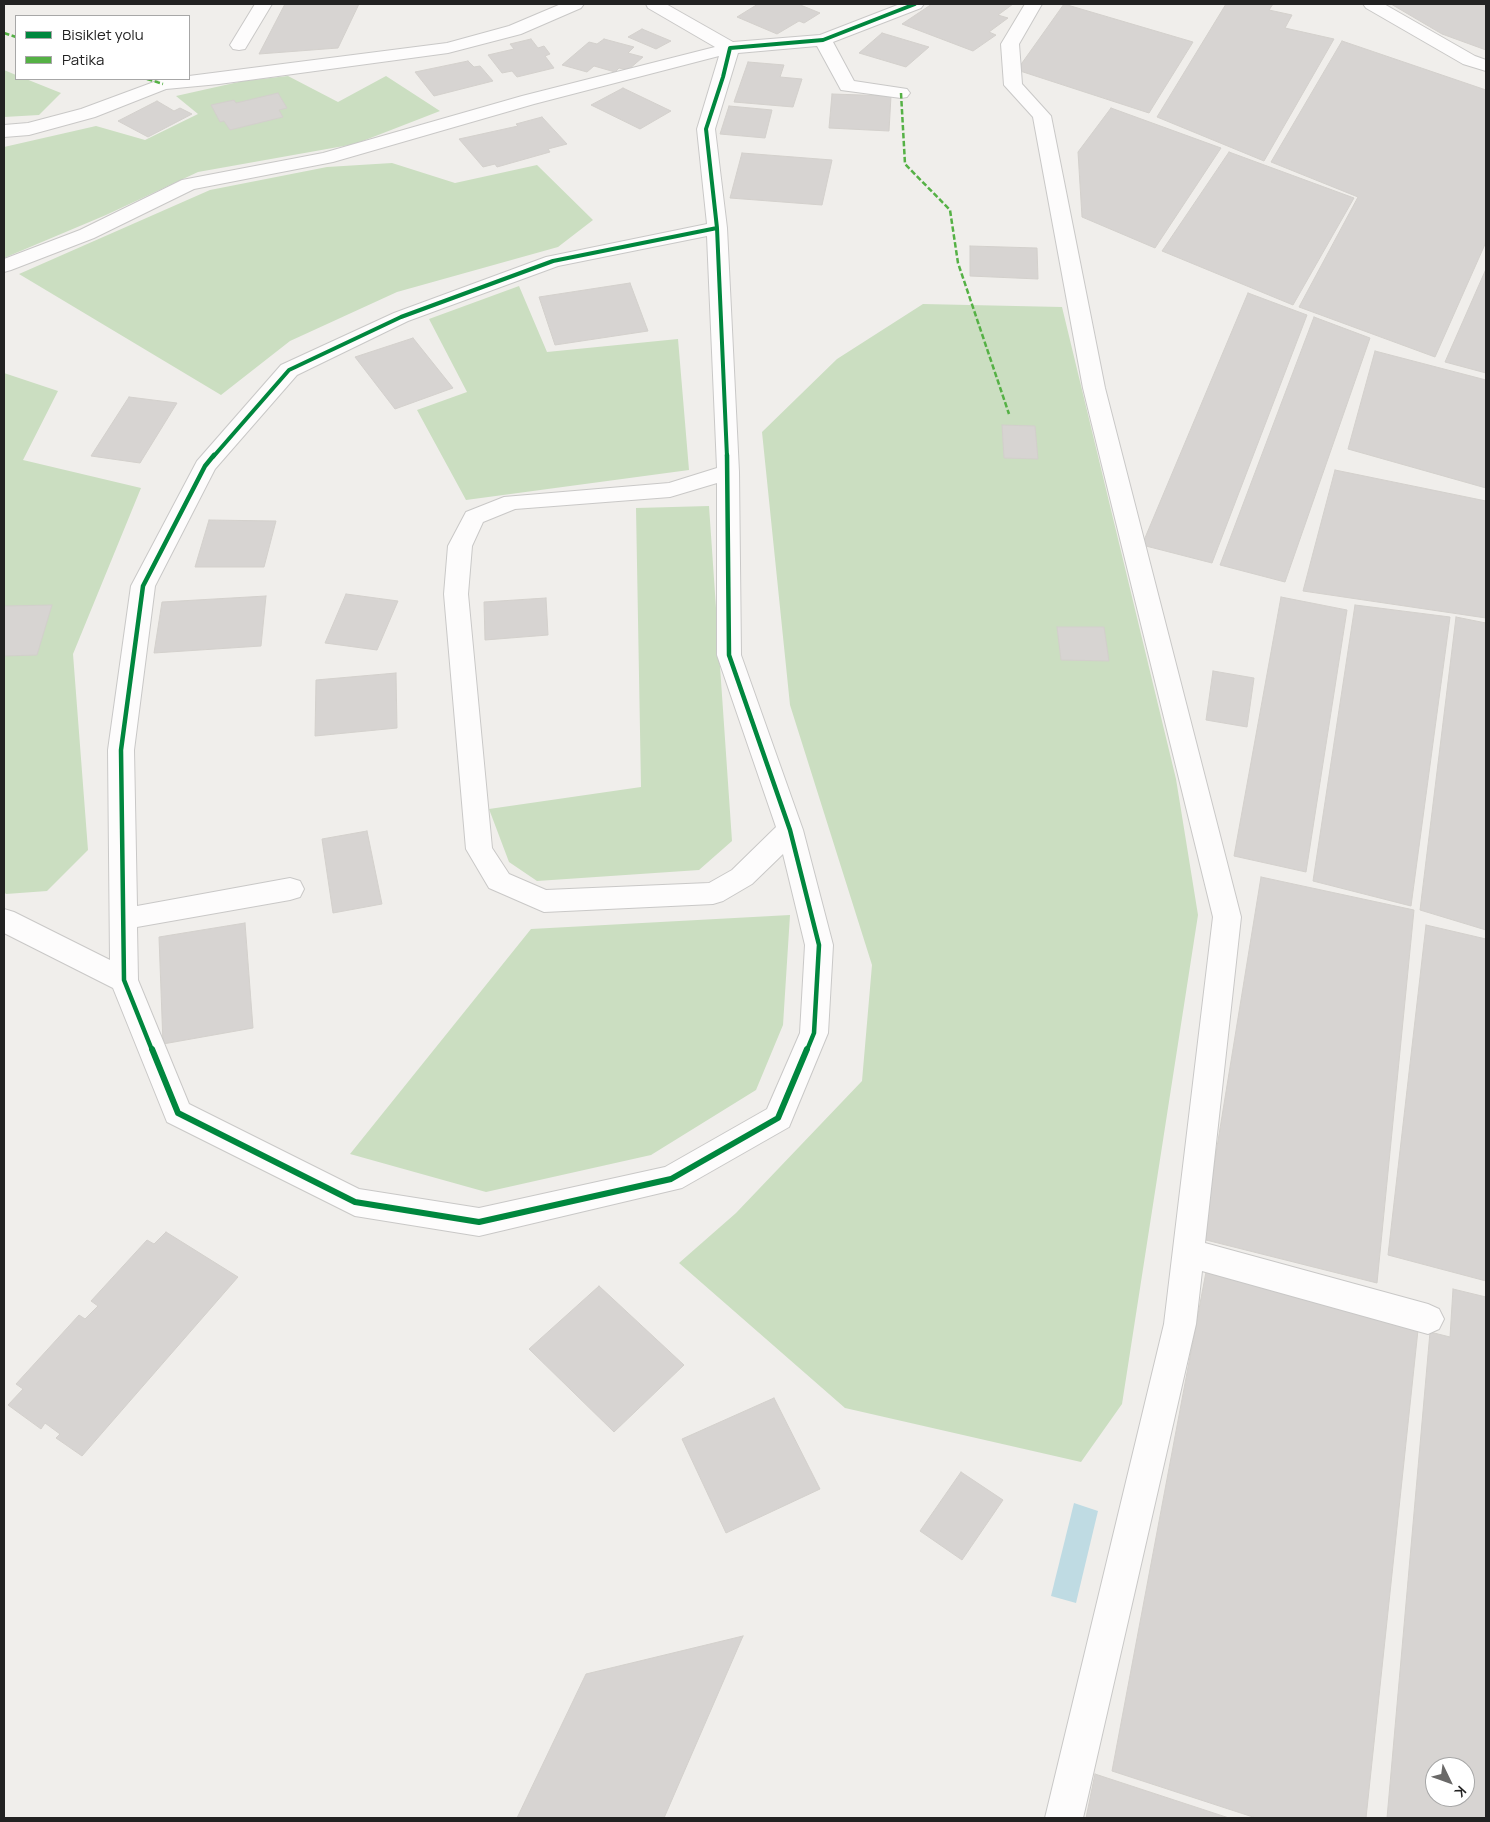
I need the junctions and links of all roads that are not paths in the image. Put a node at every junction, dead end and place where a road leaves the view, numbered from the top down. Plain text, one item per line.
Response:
1 (263, 4) edge
2 (575, 4) edge
3 (654, 4) edge
4 (915, 4) edge
5 (1033, 4) edge
6 (1372, 4) edge
7 (823, 40) junction
8 (239, 45) dead end
9 (730, 48) junction
10 (1486, 66) edge
11 (902, 93) dead end
12 (4, 130) edge
13 (717, 228) junction
14 (4, 266) edge
15 (728, 472) junction
16 (790, 830) junction
17 (290, 889) dead end
18 (123, 919) junction
19 (4, 920) edge
20 (124, 980) junction
21 (1189, 1253) junction
22 (1428, 1319) dead end
23 (1064, 1818) edge

1 - 8 street
2 - 12 street
3 - 9 street
4 - 7 street
5 - 21 street
6 - 10 street
7 - 9 street
7 - 11 street
9 - 13 street
9 - 14 street
13 - 15 street
13 - 18 street
15 - 16 street
15 - 16 street
16 - 20 street
17 - 18 street
18 - 20 street
19 - 20 street
21 - 22 street
21 - 23 street

